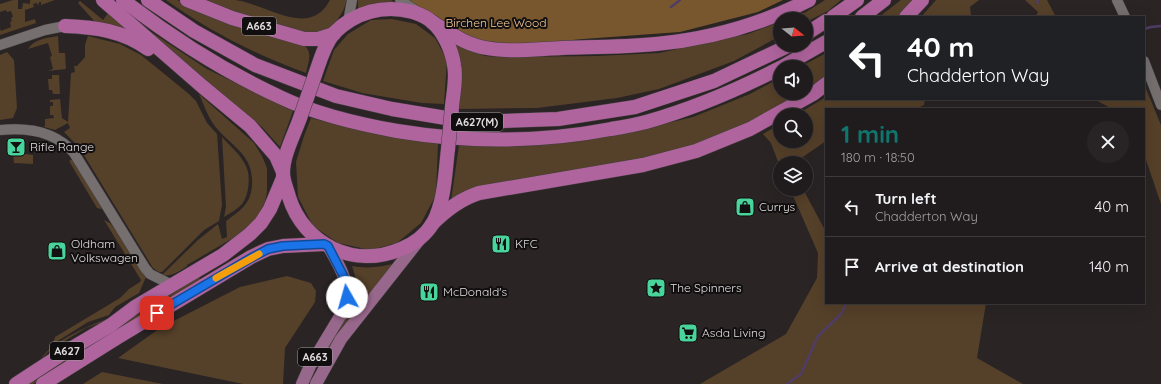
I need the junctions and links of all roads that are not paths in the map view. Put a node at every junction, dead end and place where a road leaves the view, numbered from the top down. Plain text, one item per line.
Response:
1 (103, 0) edge
2 (123, 0) edge
3 (148, 0) edge
4 (187, 0) edge
5 (352, 0) edge
6 (400, 0) edge
7 (810, 0) edge
8 (857, 0) edge
9 (884, 0) edge
10 (922, 0) edge
11 (1117, 0) edge
12 (834, 16) edge
13 (863, 16) edge
14 (907, 16) edge
15 (1125, 16) edge
16 (430, 20) junction
17 (348, 22) junction
18 (825, 22) edge
19 (65, 26) joint
20 (813, 29) edge
21 (334, 34) junction
22 (825, 43) edge
23 (0, 45) edge
24 (775, 52) edge
25 (795, 60) edge
26 (1145, 64) edge
27 (773, 72) edge
28 (825, 85) edge
29 (203, 87) junction
30 (1161, 105) edge
31 (0, 130) edge
32 (283, 175) junction
33 (432, 224) junction
34 (421, 238) junction
35 (326, 245) junction
36 (172, 284) junction
37 (16, 384) edge
38 (43, 384) edge
39 (302, 384) edge
40 (316, 384) edge

1 - 29 highway, A663
2 - 27 highway, A627(M)
3 - 24 highway, A627(M)
4 - 21 highway, A663
5 - 17 street
6 - 16 street
7 - 16 highway
8 - 12 highway
9 - 13 highway
10 - 14 highway
11 - 15 street
16 - 17 highway, A663
16 - 33 highway, A663, bridge
17 - 21 highway, A663
18 - 20 highway
19 - 23 street
19 - 29 highway
21 - 32 highway, A663, bridge
22 - 25 highway, A627(M)
26 - 30 street
28 - 33 highway
29 - 32 highway, A663
31 - 36 street
32 - 35 highway, A663
32 - 36 highway, A627
33 - 34 highway, A663
34 - 35 highway, A663
34 - 40 main road, A663
35 - 38 highway, A627
35 - 39 main road, A663
36 - 37 highway, A627

